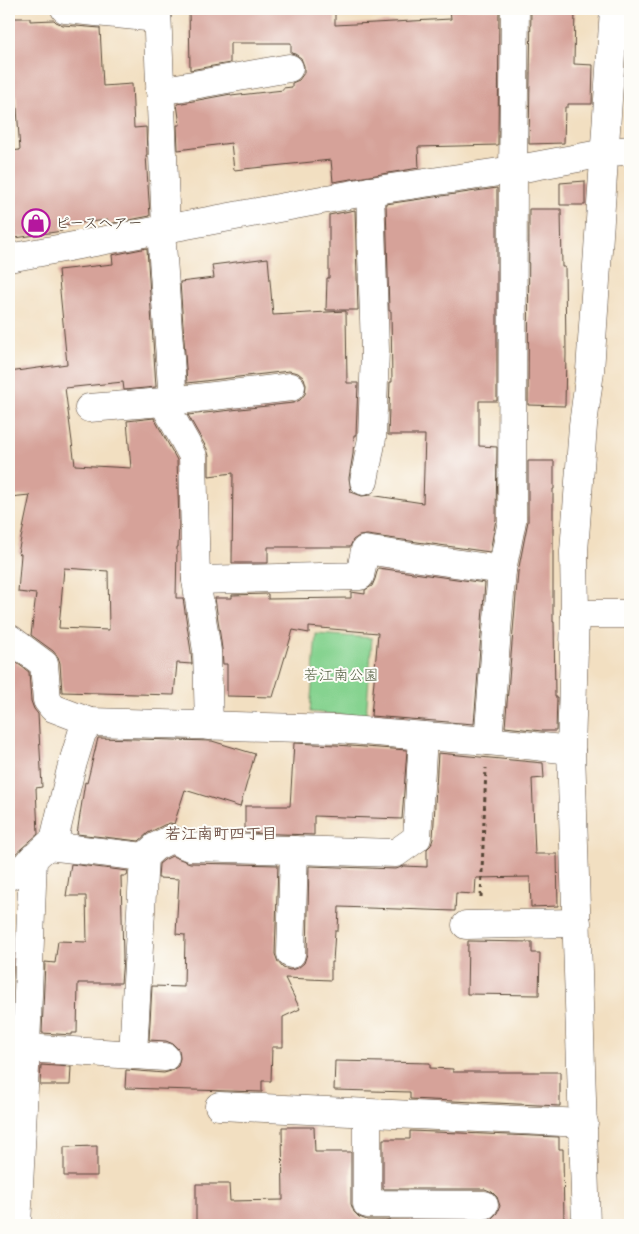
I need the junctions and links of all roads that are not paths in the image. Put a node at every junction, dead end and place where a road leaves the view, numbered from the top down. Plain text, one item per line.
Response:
1 (65, 9) edge
2 (515, 9) edge
3 (614, 9) edge
4 (157, 13) edge
5 (289, 68) dead end
6 (160, 91) junction
7 (617, 152) edge
8 (513, 170) junction
9 (370, 191) junction
10 (164, 229) junction
11 (9, 258) edge
12 (291, 388) dead end
13 (168, 402) junction
14 (89, 408) dead end
15 (364, 481) dead end
16 (502, 570) junction
17 (196, 580) junction
18 (575, 614) junction
19 (630, 614) edge
20 (9, 638) edge
21 (90, 722) junction
22 (208, 726) junction
23 (423, 736) junction
24 (488, 741) junction
25 (572, 750) junction
26 (294, 850) junction
27 (41, 852) junction
28 (144, 857) junction
29 (9, 876) edge
30 (577, 924) junction
31 (473, 925) road end
32 (291, 954) dead end
33 (26, 1048) junction
34 (134, 1054) junction
35 (165, 1057) dead end
36 (218, 1106) dead end
37 (367, 1114) junction
38 (584, 1123) junction
39 (484, 1205) dead end
40 (17, 1225) edge
41 (586, 1225) edge

1 - 4 street
2 - 8 street
3 - 7 street
4 - 6 street
5 - 6 street
6 - 10 street
7 - 8 street
7 - 18 street
8 - 9 street
8 - 16 street
9 - 10 street
9 - 15 street
10 - 11 street
10 - 13 street
12 - 13 street
13 - 14 street
13 - 17 street
16 - 17 street
16 - 24 street
17 - 22 street
18 - 19 street
18 - 25 street
20 - 21 street
21 - 22 street
21 - 27 street
22 - 23 street
23 - 24 street
23 - 26 street
24 - 25 street
25 - 30 street
26 - 28 street
26 - 32 street
27 - 28 street
27 - 29 street
27 - 33 street
28 - 34 street
30 - 31 street
30 - 38 street
33 - 34 street
33 - 40 street
34 - 35 street
36 - 37 street
37 - 38 street
37 - 39 street
38 - 41 street

